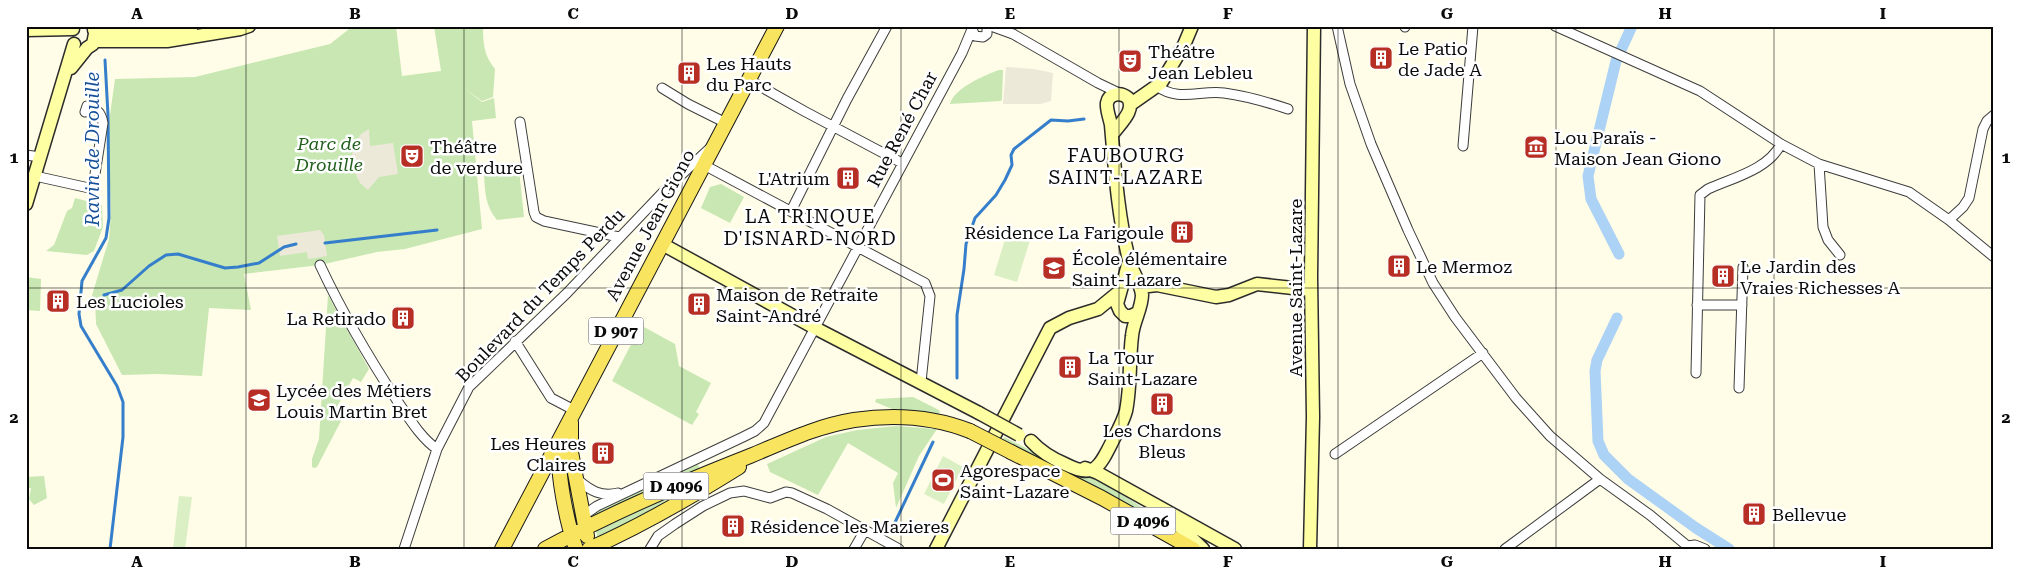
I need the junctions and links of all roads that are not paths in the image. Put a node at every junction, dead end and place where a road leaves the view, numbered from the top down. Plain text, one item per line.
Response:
1 (109, 26) edge
2 (211, 26) edge
3 (249, 26) edge
4 (777, 26) edge
5 (886, 26) edge
6 (1192, 26) edge
7 (1314, 26) edge
8 (1337, 26) edge
9 (1474, 26) edge
10 (1555, 26) edge
11 (42, 28) edge
12 (989, 28) edge
13 (26, 30) edge
14 (126, 32) junction
15 (74, 34) edge
16 (92, 36) edge
17 (64, 78) junction
18 (749, 80) junction
19 (1098, 83) junction
20 (1157, 86) junction
21 (662, 88) dead end
22 (1127, 99) junction
23 (1109, 109) junction
24 (1288, 109) dead end
25 (85, 112) dead end
26 (1994, 115) edge
27 (1124, 117) junction
28 (520, 122) dead end
29 (726, 123) junction
30 (833, 127) junction
31 (1112, 135) junction
32 (714, 144) junction
33 (1781, 144) junction
34 (1463, 146) dead end
35 (26, 155) edge
36 (40, 157) junction
37 (902, 163) junction
38 (1819, 164) junction
39 (704, 165) junction
40 (35, 176) junction
41 (26, 204) edge
42 (791, 211) junction
43 (1949, 220) junction
44 (619, 238) junction
45 (662, 244) junction
46 (858, 246) junction
47 (1840, 255) dead end
48 (1994, 257) edge
49 (1129, 261) junction
50 (320, 265) dead end
51 (1743, 267) dead end
52 (1139, 284) junction
53 (1122, 287) junction
54 (1311, 290) junction
55 (1697, 305) junction
56 (1742, 305) junction
57 (1098, 309) junction
58 (1127, 313) junction
59 (815, 328) junction
60 (515, 342) junction
61 (1483, 353) junction
62 (1696, 373) dead end
63 (920, 382) junction
64 (1739, 388) dead end
65 (573, 415) junction
66 (561, 447) junction
67 (769, 448) junction
68 (437, 449) junction
69 (1336, 454) dead end
70 (1095, 468) junction
71 (1600, 479) junction
72 (578, 480) junction
73 (630, 491) junction
74 (1140, 498) junction
75 (584, 522) junction
76 (865, 530) junction
77 (616, 537) junction
78 (572, 544) edge
79 (1689, 547) edge
80 (898, 548) edge
81 (404, 549) edge
82 (502, 549) edge
83 (546, 549) edge
84 (590, 549) edge
85 (605, 549) edge
86 (650, 549) edge
87 (854, 549) edge
88 (936, 549) edge
89 (1193, 549) edge
90 (1203, 549) edge
91 (1235, 549) edge
92 (1310, 549) edge
93 (1505, 549) edge
94 (1705, 549) edge

1 - 14 street
2 - 14 street
3 - 16 street
4 - 18 main road, Avenue Jean Giono / D 907
5 - 30 street
6 - 20 street
7 - 54 street, Avenue Saint-Lazare
8 - 61 street
9 - 34 street
10 - 33 street
11 - 13 street
11 - 15 street
12 - 19 street
12 - 37 street, Rue René Char
14 - 16 street
15 - 16 street
15 - 17 street
16 - 17 street
17 - 36 street
18 - 29 main road, Avenue Jean Giono / D 907
18 - 30 street
19 - 22 street
19 - 23 street
20 - 22 street
20 - 24 street
21 - 29 street
22 - 23 street
22 - 27 street
23 - 27 street
23 - 31 street
25 - 40 street
26 - 43 street
27 - 31 street
28 - 44 street
29 - 32 main road, Avenue Jean Giono / D 907
30 - 37 street
30 - 42 street
31 - 49 street
32 - 39 main road, Avenue Jean Giono / D 907
32 - 44 street, Boulevard du Temps Perdu
33 - 38 street
33 - 55 street
35 - 36 street
36 - 40 street
37 - 46 street, Rue René Char
38 - 43 street
38 - 47 street
39 - 42 street
39 - 45 main road, Avenue Jean Giono / D 907
40 - 41 street
42 - 46 street
43 - 48 street
44 - 60 street, Boulevard du Temps Perdu
45 - 59 street
45 - 65 main road, Avenue Jean Giono / D 907
46 - 59 street, Rue René Char
46 - 63 street
49 - 52 street
49 - 53 street
50 - 68 street
51 - 56 street
52 - 53 street
52 - 54 street
52 - 58 street
53 - 57 street
53 - 58 street
54 - 92 street, Avenue Saint-Lazare
55 - 56 street
55 - 62 street
56 - 64 street
57 - 58 street
57 - 88 street
58 - 70 street
59 - 63 street
59 - 73 street, Rue René Char
60 - 65 street
60 - 68 street, Boulevard du Temps Perdu
61 - 69 street
61 - 71 street
63 - 70 street, bridge
65 - 66 main road, D 907
65 - 66 main road, Avenue Jean Giono / D 907
66 - 72 main road, D 907
66 - 78 main road, D 907
66 - 82 main road, Avenue Jean Giono / D 907
67 - 75 main road, D 4096
67 - 77 main road, D 4096
67 - 89 main road, D 4096, bridge
68 - 81 street, Boulevard du Temps Perdu
70 - 74 street
71 - 79 street
71 - 93 street
72 - 73 street
72 - 75 main road, D 907
73 - 75 street, Rue René Char
74 - 90 street
74 - 91 street
75 - 78 main road, D 4096
75 - 84 main road
76 - 80 street
76 - 86 street
76 - 87 street
77 - 84 main road, D 4096
77 - 85 main road
78 - 83 main road, D 4096
79 - 94 street

